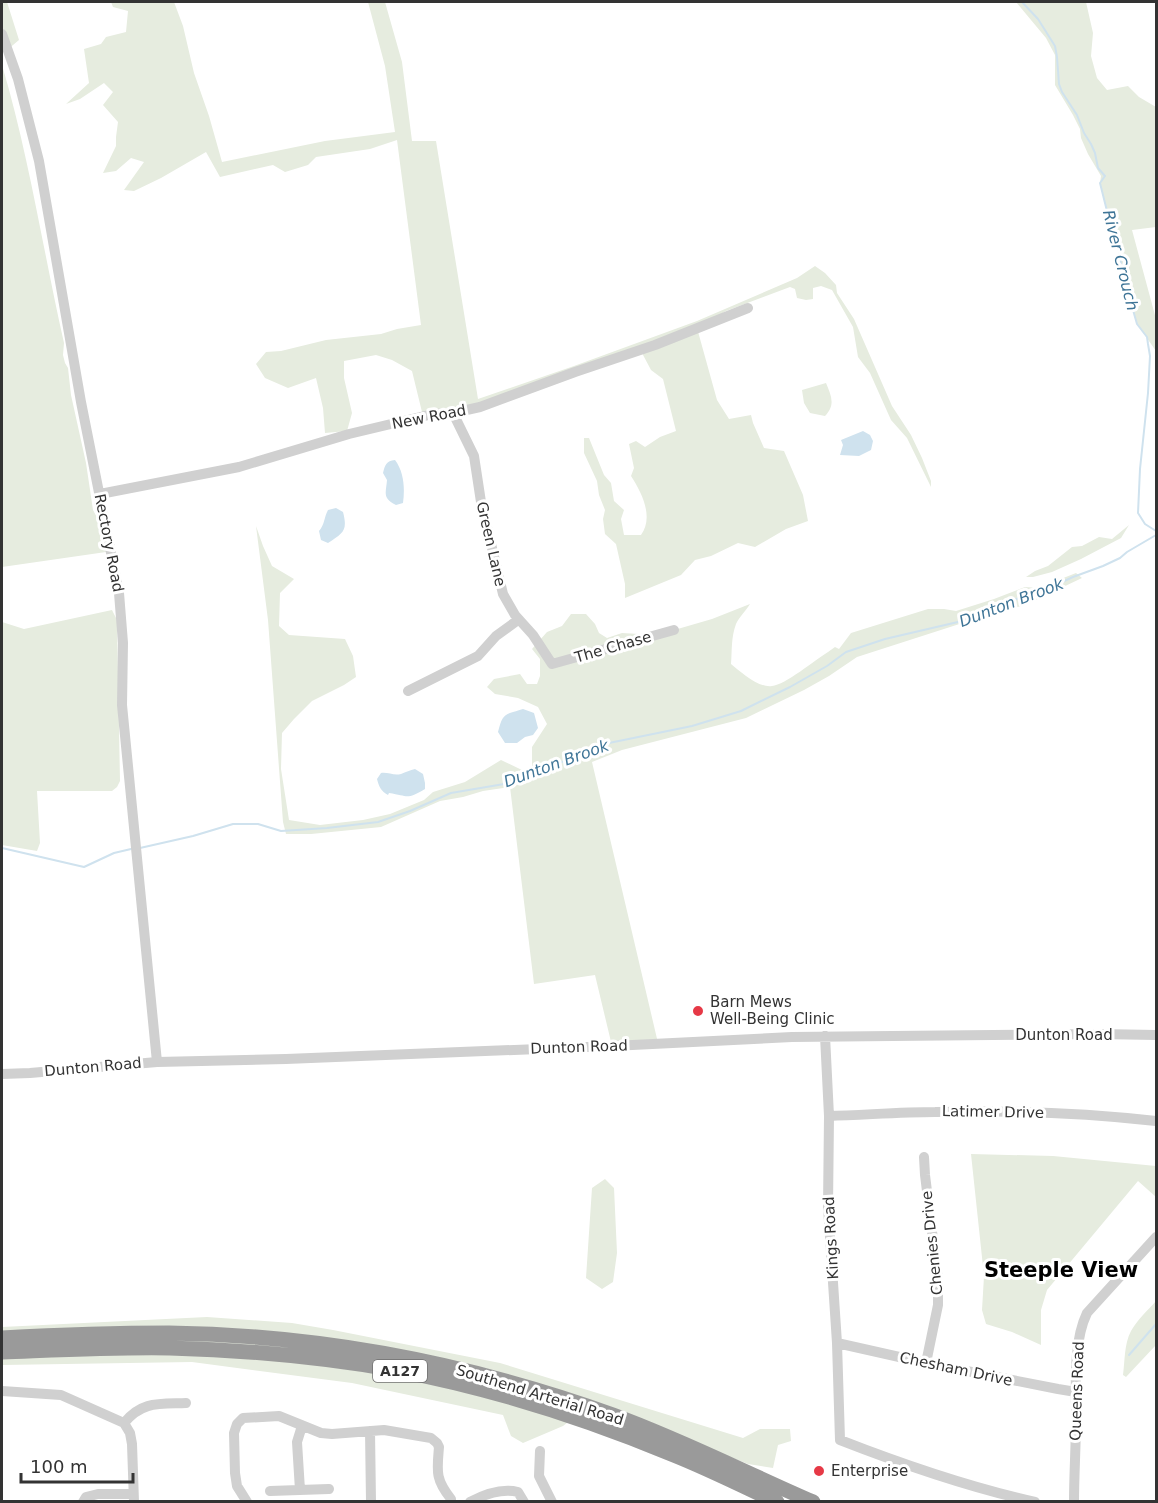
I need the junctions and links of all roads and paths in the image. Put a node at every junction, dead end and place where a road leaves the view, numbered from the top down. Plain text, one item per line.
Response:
1 (2, 34) edge
2 (748, 308) dead end
3 (453, 413) junction
4 (100, 494) junction
5 (518, 620) junction
6 (674, 630) dead end
7 (552, 664) joint
8 (408, 691) dead end
9 (1156, 1035) edge
10 (825, 1036) junction
11 (157, 1062) junction
12 (2, 1074) edge
13 (830, 1116) junction
14 (1156, 1121) edge
15 (924, 1157) dead end
16 (1156, 1237) edge
17 (2, 1338) edge
18 (837, 1343) junction
19 (2, 1352) edge
20 (926, 1363) junction
21 (2, 1391) edge
22 (1076, 1392) junction
23 (186, 1403) dead end
24 (123, 1423) junction
25 (302, 1426) junction
26 (370, 1431) junction
27 (540, 1451) dead end
28 (329, 1489) dead end
29 (300, 1490) junction
30 (270, 1491) dead end
31 (134, 1498) edge
32 (476, 1500) edge
33 (83, 1502) edge
34 (247, 1502) edge
35 (371, 1502) edge
36 (451, 1502) edge
37 (524, 1502) edge
38 (552, 1502) edge
39 (777, 1502) edge
40 (813, 1502) edge
41 (1035, 1502) edge
42 (1074, 1502) edge

1 - 4 street, Rectory Road
2 - 3 street, New Road
3 - 4 street, New Road
3 - 5 street, Green Lane
4 - 11 street, Rectory Road
5 - 7 street, Green Lane
5 - 8 street
6 - 7 street, The Chase
9 - 10 street, Dunton Road
10 - 11 street, Dunton Road
10 - 13 street, Kings Road
11 - 12 street, Dunton Road
13 - 14 street, Latimer Drive
13 - 18 street, Kings Road
15 - 20 street, Chenies Drive
16 - 22 street, Queens Road
17 - 40 highway, Southend Arterial Road / A127
18 - 20 street, Chesham Drive
18 - 41 street, Kings Road
19 - 39 highway, Southend Arterial Road / A127
20 - 22 street, Chesham Drive
21 - 24 street
22 - 42 street, Queens Road
23 - 24 street
24 - 31 street
25 - 26 street
25 - 29 street
25 - 34 street
26 - 35 street
26 - 36 street
27 - 38 street
28 - 29 street
29 - 30 street
31 - 33 street
32 - 37 street

